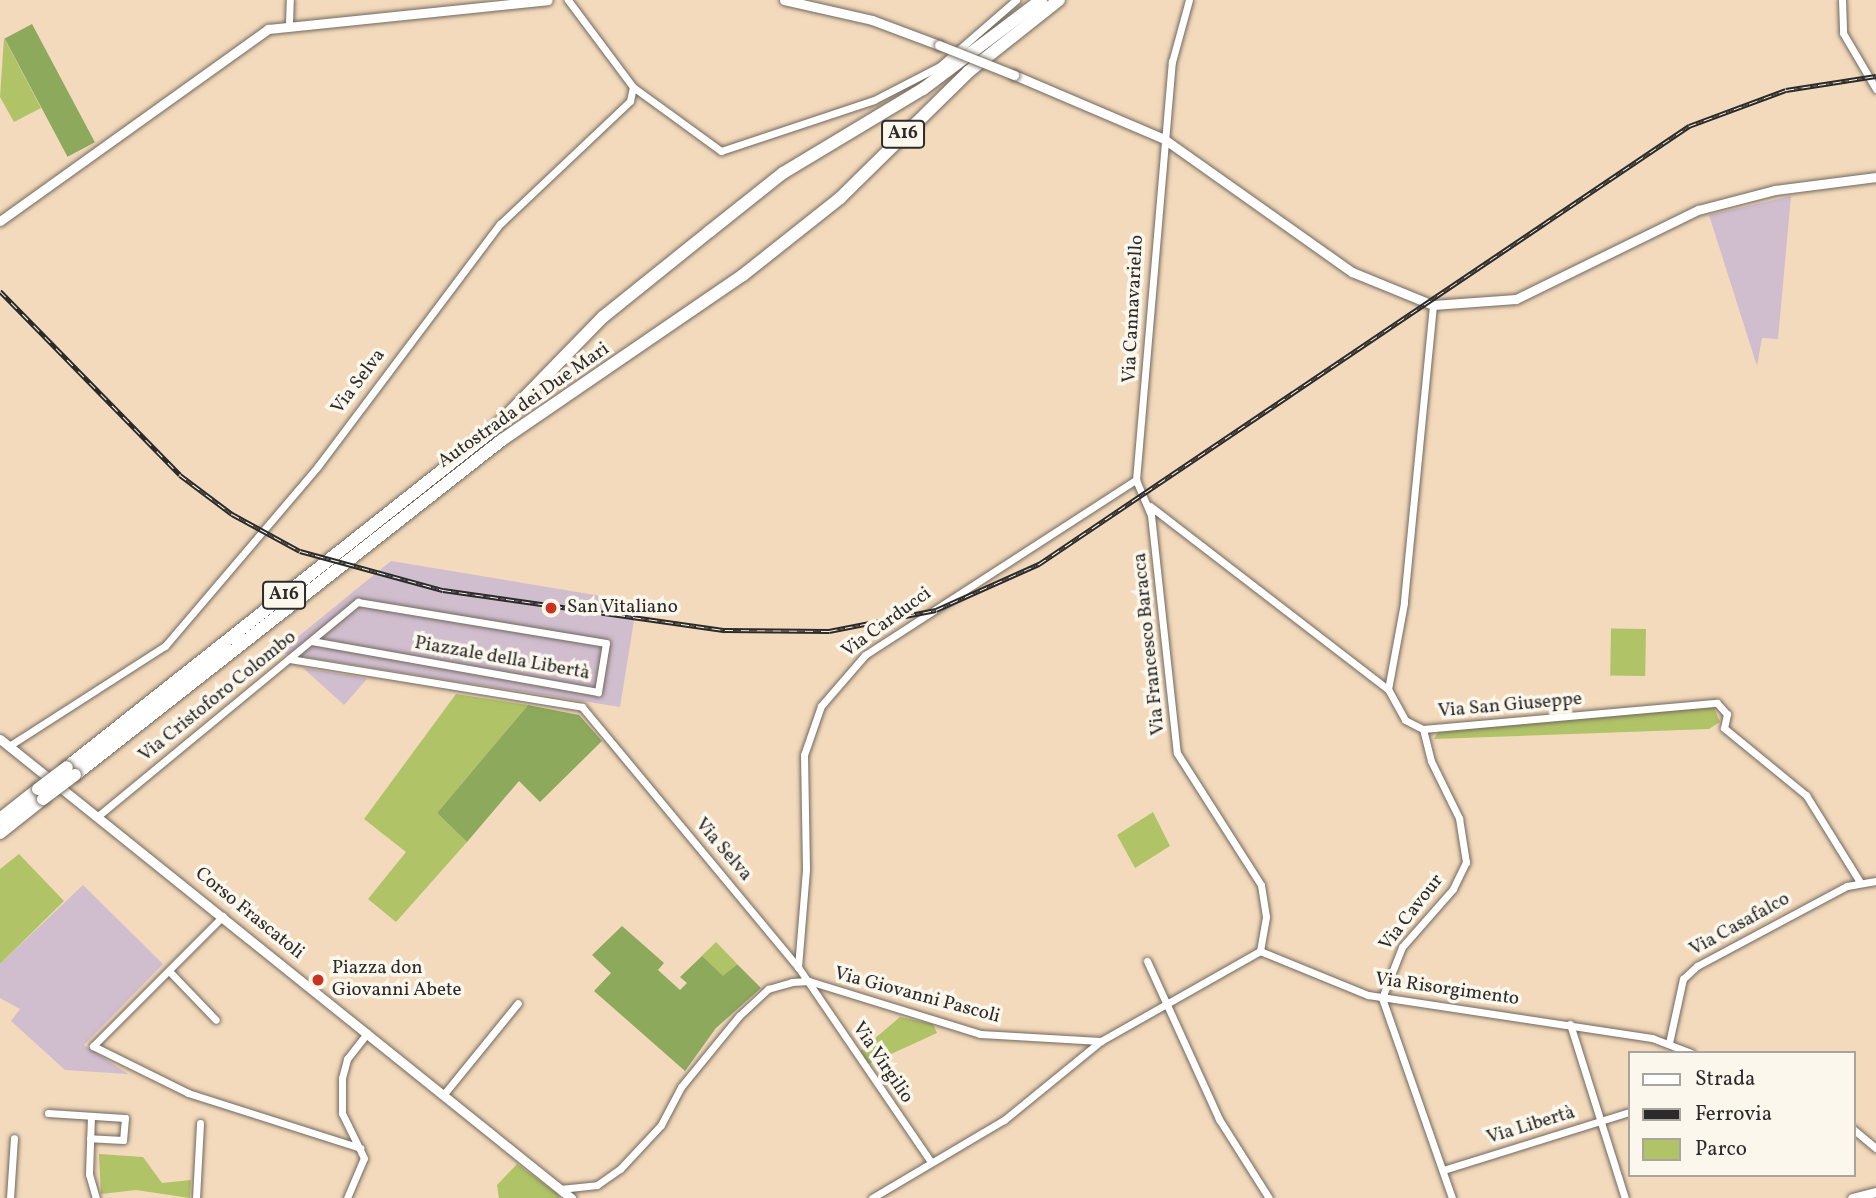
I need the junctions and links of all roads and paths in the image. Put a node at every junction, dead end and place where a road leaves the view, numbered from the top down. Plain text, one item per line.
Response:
1 (280, 0) edge
2 (290, 0) edge
3 (548, 0) edge
4 (568, 0) edge
5 (784, 0) edge
6 (1016, 0) edge
7 (1041, 0) edge
8 (1059, 0) edge
9 (1189, 0) edge
10 (1842, 0) edge
11 (285, 8) junction
12 (289, 23) junction
13 (632, 87) junction
14 (1876, 89) edge
15 (1164, 139) junction
16 (1876, 177) edge
17 (0, 221) edge
18 (1433, 305) junction
19 (1136, 480) junction
20 (1150, 506) junction
21 (358, 602) joint
22 (311, 641) junction
23 (290, 659) junction
24 (1388, 689) junction
25 (1423, 729) junction
26 (0, 739) edge
27 (9, 746) junction
28 (71, 771) junction
29 (41, 794) junction
30 (98, 816) junction
31 (0, 819) edge
32 (0, 833) edge
33 (1876, 881) edge
34 (1860, 882) junction
35 (224, 915) junction
36 (1260, 951) junction
37 (1147, 961) dead end
38 (798, 967) junction
39 (170, 972) junction
40 (809, 981) junction
41 (1382, 998) junction
42 (519, 1003) dead end
43 (1168, 1006) junction
44 (216, 1020) dead end
45 (1570, 1024) junction
46 (367, 1032) junction
47 (1101, 1041) junction
48 (1670, 1043) junction
49 (1687, 1051) edge
50 (444, 1094) junction
51 (1628, 1112) edge
52 (48, 1113) dead end
53 (91, 1116) junction
54 (1601, 1122) junction
55 (200, 1123) dead end
56 (1855, 1131) edge
57 (14, 1138) dead end
58 (90, 1138) junction
59 (360, 1148) junction
60 (1876, 1148) edge
61 (930, 1162) junction
62 (1443, 1170) junction
63 (559, 1188) junction
64 (1876, 1192) edge
65 (10, 1198) edge
66 (96, 1198) edge
67 (196, 1198) edge
68 (346, 1198) edge
69 (571, 1198) edge
70 (872, 1198) edge
71 (1269, 1198) edge
72 (1452, 1198) edge
73 (1625, 1198) edge
74 (1852, 1198) edge

1 - 11 street
2 - 11 street
3 - 12 street
4 - 13 street
5 - 15 street, bridge
6 - 13 street
7 - 28 highway, Autostrada dei Due Mari / A16
8 - 28 highway, Autostrada dei Due Mari / A16
9 - 15 street, Via Cannavariello
10 - 14 street
11 - 12 street
12 - 17 street
13 - 27 street, Via Selva
15 - 18 street
15 - 19 street, Via Cannavariello
16 - 18 street
18 - 24 street
19 - 20 street, Via Francesco Baracca
19 - 38 street, Via Carducci
20 - 24 street
20 - 36 street, Via Francesco Baracca
21 - 22 street, Via Cristoforo Colombo
21 - 22 street, Piazzale della Libertà
22 - 23 street, Via Cristoforo Colombo
23 - 30 street, Via Cristoforo Colombo
23 - 38 street, Via Selva
24 - 25 street, Via San Giuseppe
25 - 34 street, Via San Giuseppe
25 - 41 street, Via Cavour
26 - 27 street, Corso Frascatoli
27 - 30 street, Corso Frascatoli
28 - 29 highway, Autostrada dei Due Mari / A16, bridge
29 - 31 highway, Autostrada dei Due Mari / A16
29 - 32 highway, Autostrada dei Due Mari / A16
30 - 35 street, Corso Frascatoli
33 - 34 street, Via Casafalco
34 - 48 street, Via Casafalco
35 - 39 street
35 - 46 street, Corso Frascatoli
36 - 41 street, Via Risorgimento
36 - 43 street
37 - 43 street
38 - 40 street, Via Selva
39 - 44 street
39 - 59 street
40 - 47 street, Via Giovanni Pascoli
40 - 61 street, Via Virgilio
40 - 63 street
41 - 45 street, Via Risorgimento
41 - 62 street
42 - 50 street
43 - 47 street
43 - 71 street
45 - 48 street, Via Risorgimento
45 - 54 street
46 - 50 street, Corso Frascatoli
46 - 59 street
47 - 61 street
48 - 49 street, Via Risorgimento
50 - 63 street, Corso Frascatoli
51 - 54 street, Via Libertà
52 - 53 street
53 - 58 street
53 - 58 street
54 - 62 street, Via Libertà
54 - 73 street
55 - 67 street
56 - 60 street
57 - 65 street
58 - 66 street
59 - 68 street
61 - 70 street
62 - 72 street
63 - 69 street, Corso Frascatoli
64 - 74 street

